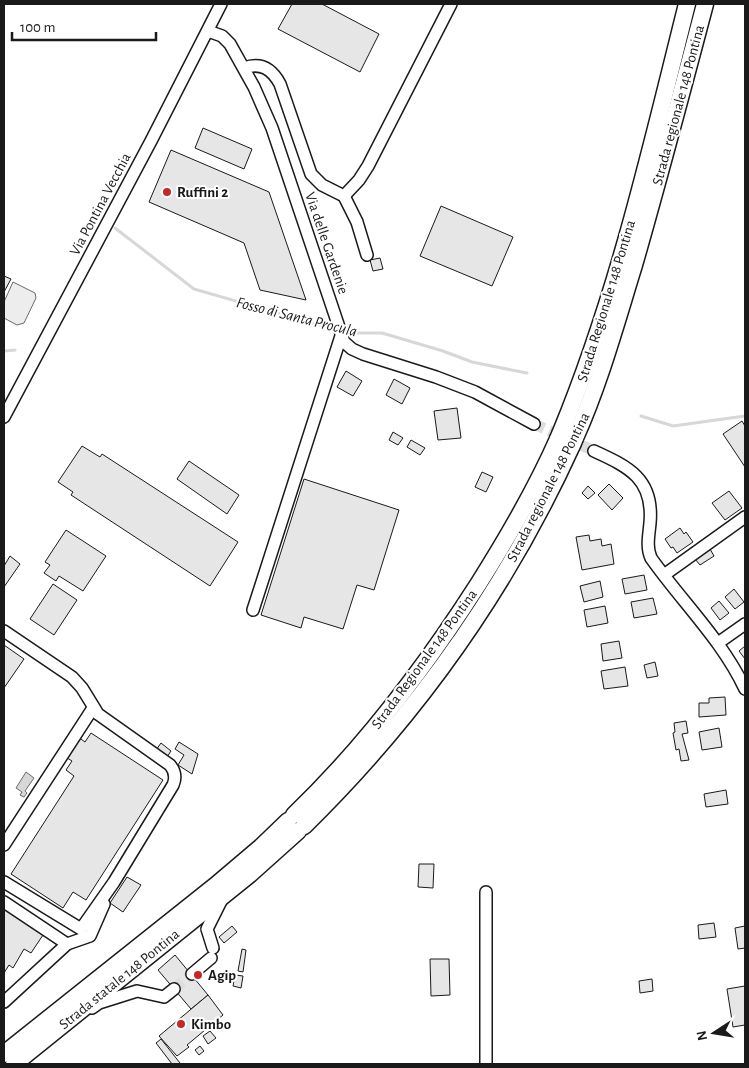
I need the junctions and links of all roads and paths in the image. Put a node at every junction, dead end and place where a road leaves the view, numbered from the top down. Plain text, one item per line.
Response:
1 (221, 4) edge
2 (451, 4) edge
3 (687, 4) edge
4 (705, 4) edge
5 (208, 31) junction
6 (244, 68) junction
7 (344, 196) junction
8 (367, 255) dead end
9 (341, 336) junction
10 (4, 417) edge
11 (534, 424) tunnel mouth
12 (566, 439) junction
13 (594, 451) tunnel mouth
14 (745, 517) edge
15 (664, 575) junction
16 (253, 610) dead end
17 (745, 624) edge
18 (4, 631) edge
19 (718, 643) junction
20 (745, 689) edge
21 (93, 708) junction
22 (4, 844) edge
23 (4, 882) edge
24 (114, 882) junction
25 (220, 891) junction
26 (486, 892) dead end
27 (4, 902) edge
28 (67, 944) junction
29 (192, 974) tunnel mouth
30 (174, 988) tunnel mouth
31 (4, 1002) edge
32 (60, 1026) junction
33 (4, 1054) edge
34 (14, 1064) edge
35 (486, 1064) edge

1 - 5 street, Via Pontina Vecchia
2 - 7 street
3 - 12 highway, Strada Regionale 148 Pontina
4 - 12 highway, Strada regionale 148 Pontina
5 - 6 street, Via delle Gardenie
5 - 10 street, Via Pontina Vecchia
6 - 7 street
6 - 9 street, Via delle Gardenie
7 - 8 street
9 - 11 street
9 - 16 street
12 - 25 highway, Strada Regionale 148 Pontina
13 - 15 street
14 - 15 street
15 - 19 street
17 - 19 street
18 - 21 street
19 - 20 street
21 - 22 street
21 - 24 street
23 - 24 street
24 - 28 street
25 - 29 street
25 - 32 highway, Strada statale 148 Pontina
25 - 33 highway, Strada statale 148 Pontina
26 - 35 street
27 - 28 street
28 - 31 street
30 - 32 street
32 - 34 highway, Strada statale 148 Pontina

